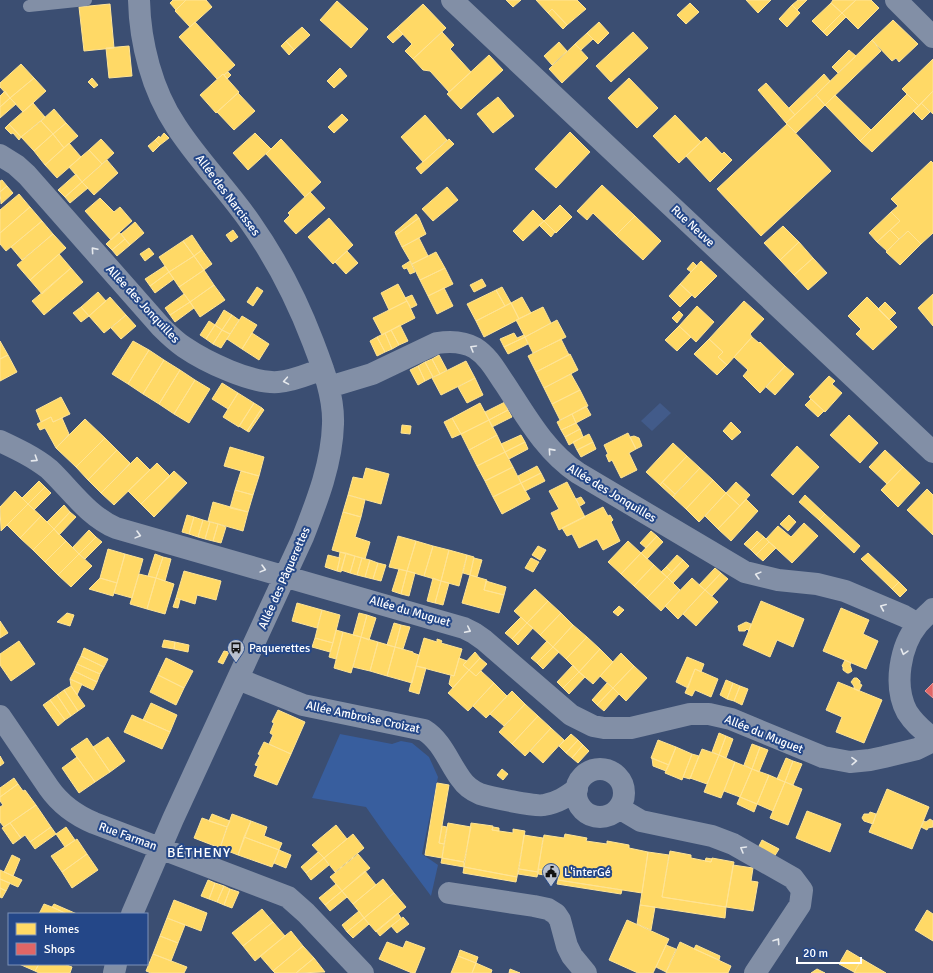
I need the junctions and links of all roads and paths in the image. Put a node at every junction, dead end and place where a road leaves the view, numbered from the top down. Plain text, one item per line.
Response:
1 (86, 0) edge
2 (139, 0) edge
3 (896, 0) edge
4 (457, 2) edge
5 (29, 6) dead end
6 (933, 37) edge
7 (0, 155) edge
8 (326, 378) junction
9 (0, 442) edge
10 (933, 452) edge
11 (286, 576) junction
12 (933, 609) edge
13 (918, 624) junction
14 (238, 679) junction
15 (0, 716) edge
16 (933, 738) edge
17 (933, 741) edge
18 (576, 789) junction
19 (619, 808) junction
20 (160, 848) junction
21 (449, 893) dead end
22 (132, 913) edge
23 (363, 973) edge
24 (586, 973) edge
25 (755, 973) edge

1 - 5 lane
2 - 8 street, Allée des Narcisses
3 - 6 street
4 - 10 street, Rue Neuve
8 -> 7 street, Allée des Jonquilles
8 - 11 street, Allée des Pâquerettes
13 -> 8 street, Allée des Jonquilles
9 -> 11 street, Allée du Muguet
11 - 14 street, Allée des Pâquerettes
11 -> 17 street, Allée du Muguet
12 - 13 street
13 -> 16 street
14 - 18 street, Allée Ambroise Croizat
14 - 20 street, Allée des Pâquerettes
15 - 20 street, Rue Farman
18 - 19 street
18 - 19 street, Allée Ambroise Croizat
25 -> 19 street
20 - 22 street, Allée des Pâquerettes
20 - 23 street, Rue Farman
21 - 24 street

